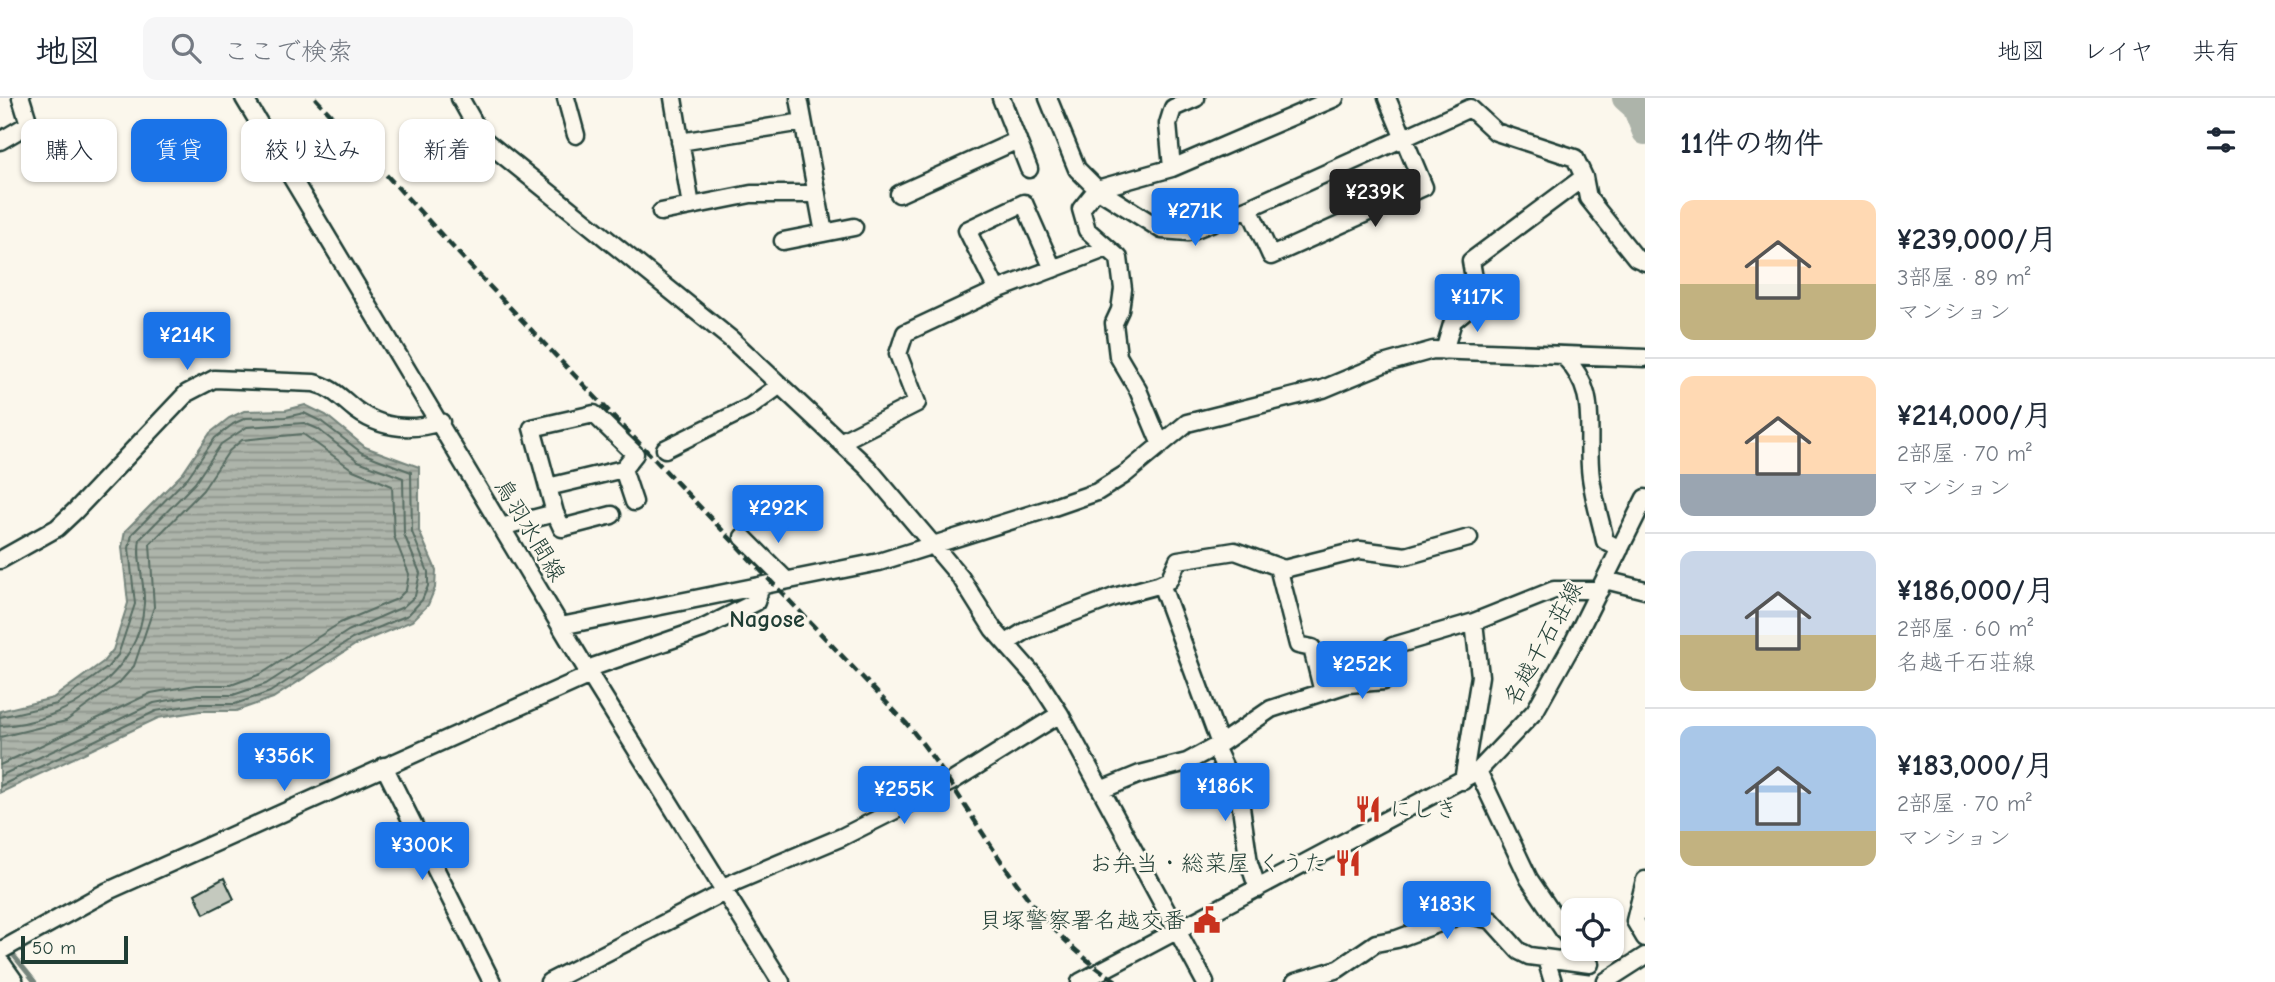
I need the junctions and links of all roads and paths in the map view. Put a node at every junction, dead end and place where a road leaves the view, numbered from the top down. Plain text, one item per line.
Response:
1 (21, 98) edge
2 (244, 98) edge
3 (460, 98) edge
4 (566, 98) edge
5 (673, 98) edge
6 (799, 98) edge
7 (1001, 98) edge
8 (1048, 98) edge
9 (1196, 98) edge
10 (1335, 98) edge
11 (1387, 98) edge
12 (1175, 103) edge
13 (803, 122) junction
14 (576, 135) dead end
15 (1404, 138) junction
16 (1018, 140) junction
17 (0, 141) edge
18 (680, 142) junction
19 (1172, 168) junction
20 (1029, 169) dead end
21 (1584, 177) junction
22 (1097, 189) junction
23 (817, 194) junction
24 (899, 194) dead end
25 (691, 206) junction
26 (1249, 208) junction
27 (661, 212) dead end
28 (854, 227) dead end
29 (824, 233) junction
30 (783, 241) dead end
31 (1105, 249) junction
32 (1645, 262) edge
33 (1053, 269) junction
34 (997, 290) junction
35 (1444, 351) junction
36 (1563, 355) junction
37 (1645, 358) edge
38 (780, 385) junction
39 (440, 422) junction
40 (841, 442) junction
41 (1161, 445) junction
42 (665, 449) dead end
43 (623, 469) junction
44 (548, 487) junction
45 (1645, 498) edge
46 (634, 502) dead end
47 (555, 513) junction
48 (612, 515) dead end
49 (501, 527) junction
50 (743, 537) dead end
51 (1469, 538) dead end
52 (931, 544) junction
53 (1620, 549) junction
54 (0, 560) edge
55 (1278, 567) junction
56 (786, 579) junction
57 (1161, 584) junction
58 (1602, 585) junction
59 (761, 586) junction
60 (1645, 590) edge
61 (1474, 622) junction
62 (561, 626) junction
63 (1008, 642) junction
64 (588, 672) junction
65 (1323, 692) junction
66 (1060, 714) junction
67 (1218, 746) junction
68 (384, 766) junction
69 (1478, 771) junction
70 (1463, 780) junction
71 (1101, 790) junction
72 (1645, 880) edge
73 (1258, 888) junction
74 (724, 889) junction
75 (1561, 926) edge
76 (1177, 932) junction
77 (1645, 938) edge
78 (0, 951) edge
79 (1645, 956) edge
80 (1546, 959) junction
81 (1588, 961) edge
82 (1590, 964) junction
83 (0, 965) edge
84 (1607, 981) edge
85 (12, 982) edge
86 (492, 982) edge
87 (550, 982) edge
88 (780, 982) edge
89 (1080, 982) edge
90 (1205, 982) edge
91 (1295, 982) edge
92 (1553, 982) edge

1 - 17 street
2 - 39 street, 鳥羽水間線
3 - 38 street
4 - 14 street
5 - 18 street
6 - 13 street
7 - 16 street
8 - 22 street
9 - 12 street
10 - 19 street
11 - 15 street
12 - 19 street
13 - 18 street
13 - 23 street
15 - 21 street
15 - 26 street
15 - 26 street
16 - 20 street
16 - 24 street
18 - 25 street
19 - 22 street
21 - 32 street
21 - 35 street
22 - 26 street
22 - 31 street
23 - 25 street
23 - 29 street
25 - 27 street
28 - 29 street
29 - 30 street
31 - 33 street
31 - 41 street
33 - 34 street
33 - 34 street
34 - 40 street
35 - 36 street
35 - 41 street
36 - 37 street
36 - 53 street
38 - 40 street
38 - 42 street
39 - 49 street, 鳥羽水間線
39 - 54 street
40 - 52 street
41 - 52 street
43 - 44 street
43 - 44 street
43 - 46 street
44 - 47 street
45 - 53 street, 名越千石荘線
47 - 48 street
47 - 49 street
49 - 62 street, 鳥羽水間線
50 - 56 street
51 - 55 street
52 - 56 street
52 - 63 street
53 - 58 street, 名越千石荘線
55 - 57 street
55 - 65 street
56 - 59 street
57 - 63 street
57 - 67 street
58 - 60 street
58 - 61 street
58 - 69 street, 名越千石荘線
59 - 62 street
59 - 64 street
61 - 65 street
61 - 70 street
62 - 64 street, 鳥羽水間線
63 - 66 street
64 - 68 street
64 - 74 street, 鳥羽水間線
65 - 67 street
66 - 71 street
66 - 74 street
67 - 71 street
67 - 73 street
68 - 78 street
68 - 86 street
69 - 70 street, 名越千石荘線
69 - 75 street
70 - 73 street, 名越千石荘線
71 - 76 street
72 - 77 street
73 - 76 street, 名越千石荘線
74 - 87 street
74 - 88 street, 鳥羽水間線
76 - 89 street, 名越千石荘線
76 - 90 street
79 - 84 street
80 - 82 street
80 - 91 street
80 - 92 street
81 - 82 street
82 - 84 street
83 - 85 main road

